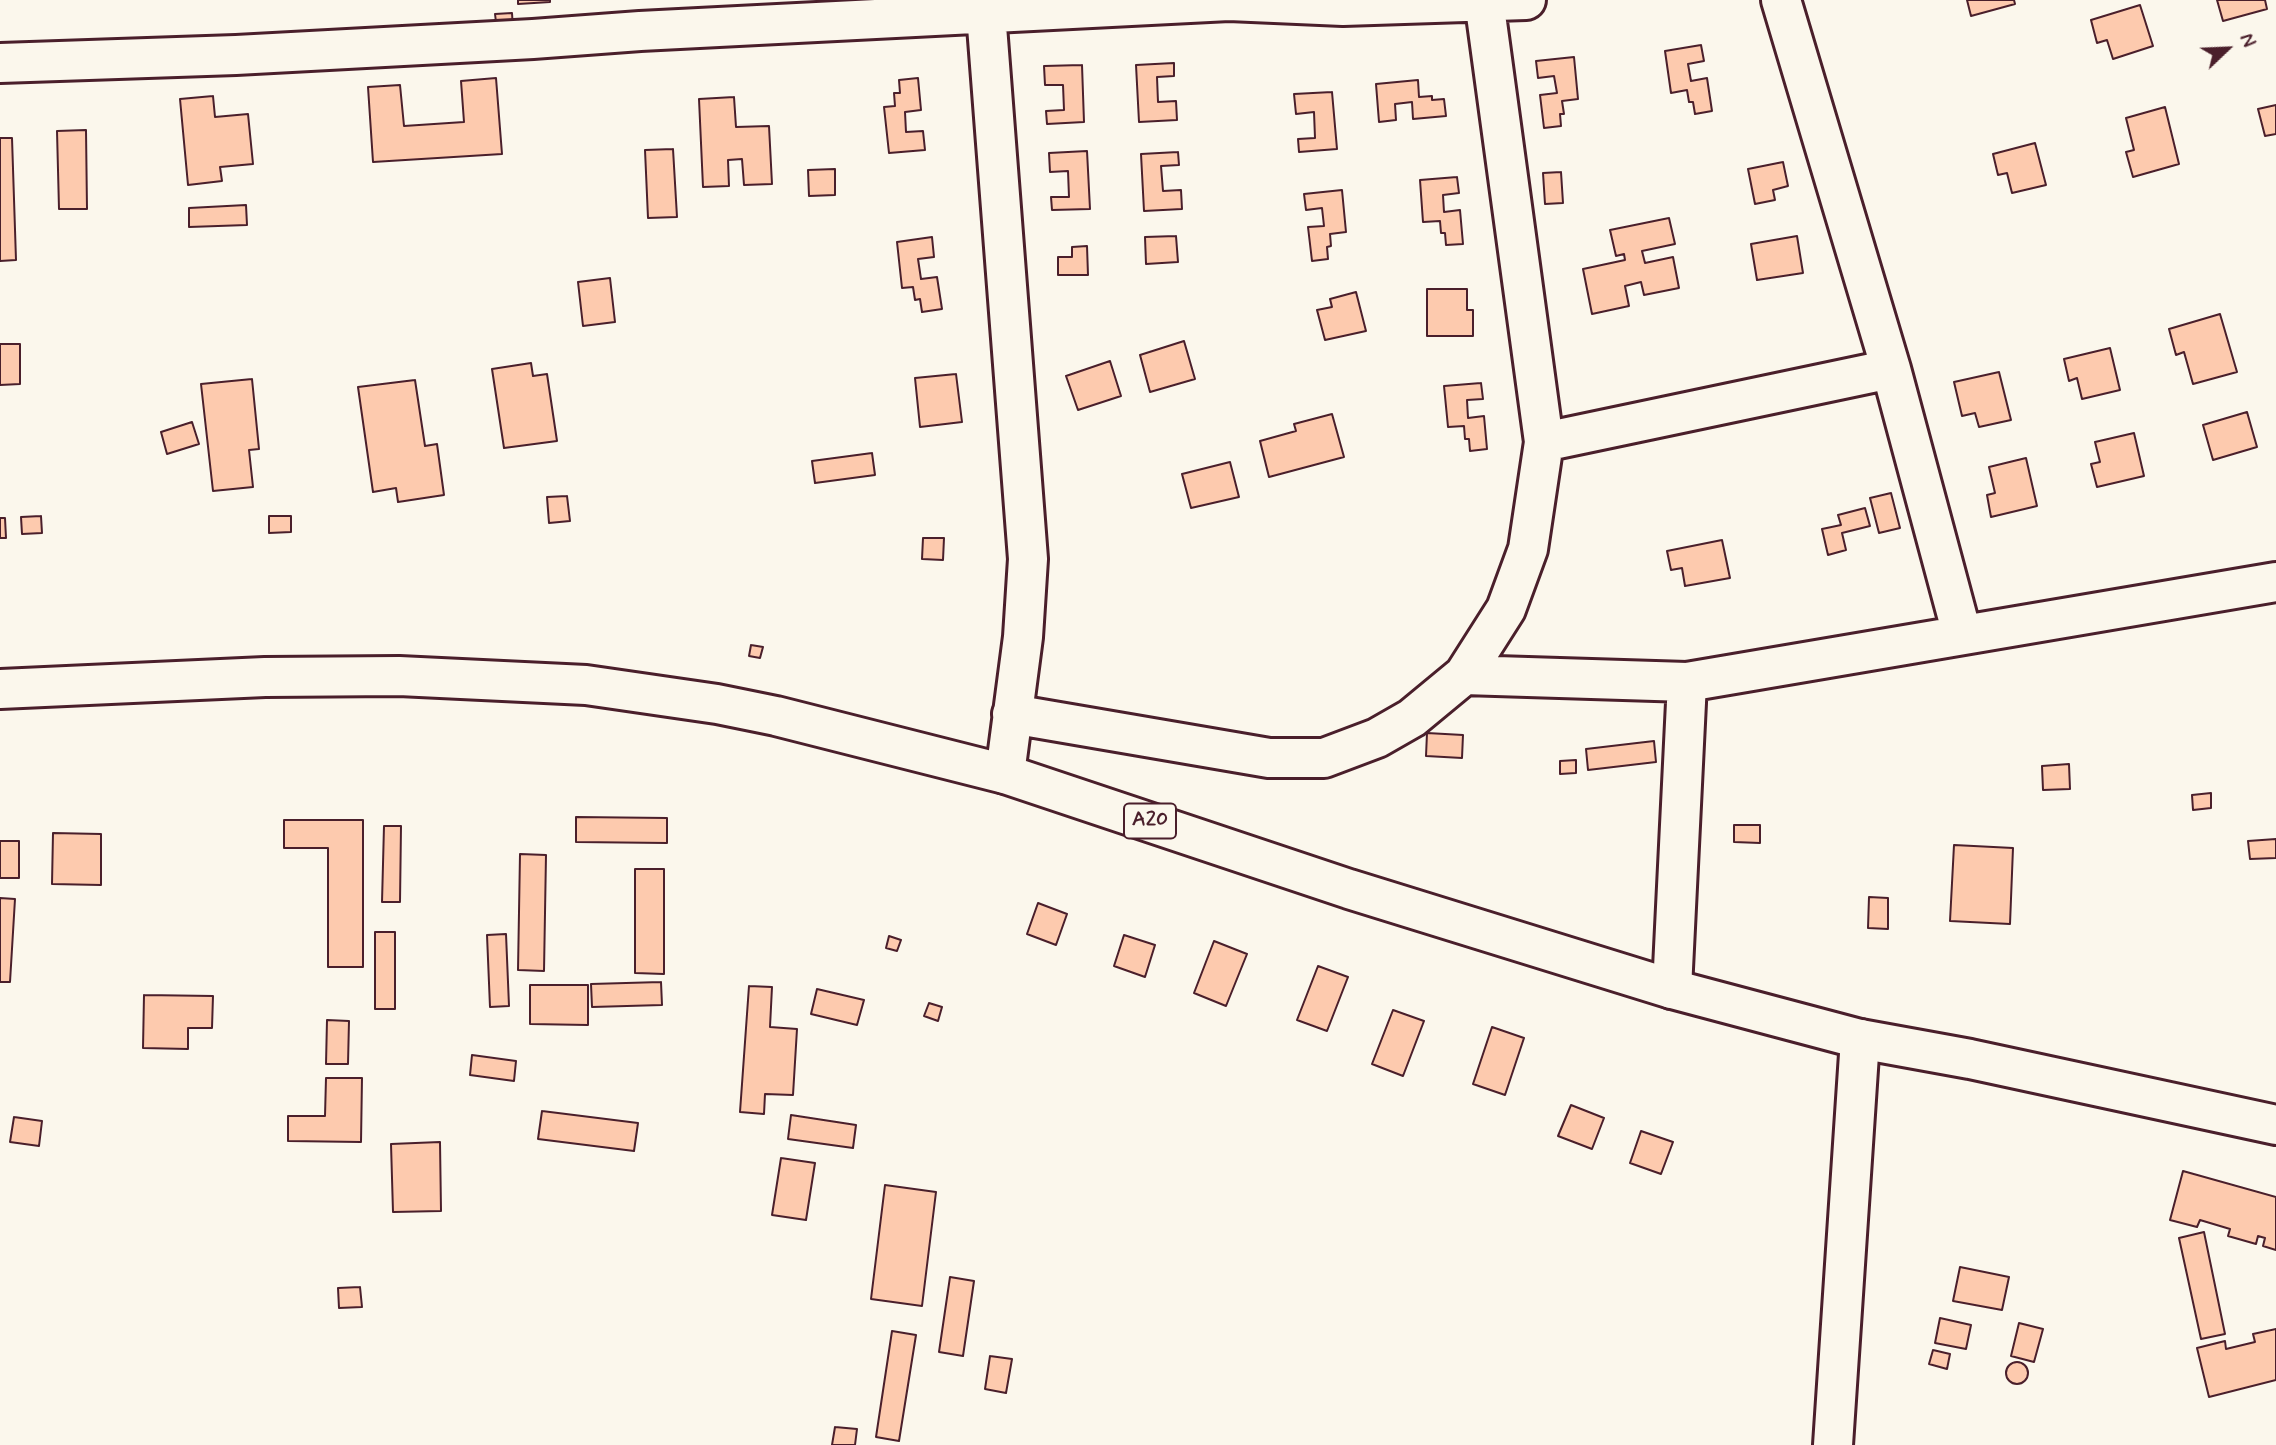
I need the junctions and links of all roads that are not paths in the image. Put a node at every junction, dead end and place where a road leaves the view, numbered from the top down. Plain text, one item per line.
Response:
1 (1229, 0) edge
2 (1526, 0) edge
3 (1781, 0) edge
4 (1484, 1) edge
5 (986, 13) junction
6 (638, 15) edge
7 (0, 63) edge
8 (1891, 369) junction
9 (1544, 442) junction
10 (2276, 582) edge
11 (1962, 634) junction
12 (1464, 675) junction
13 (1687, 682) junction
14 (0, 689) edge
15 (1012, 714) junction
16 (1005, 774) junction
17 (1672, 989) junction
18 (1860, 1039) junction
19 (2276, 1125) edge
20 (1833, 1445) edge

1 - 4 street
1 - 5 street
2 - 4 street
3 - 8 street
4 - 9 street
5 - 6 street
5 - 15 street
6 - 7 street
8 - 9 street
8 - 11 street
9 - 12 street
10 - 11 street
11 - 13 street
12 - 13 street
12 - 15 street
13 - 17 street
14 - 16 street, A20
15 - 16 street
16 - 17 street, A20
17 - 18 street, A20
18 - 19 street, A20
18 - 20 street

